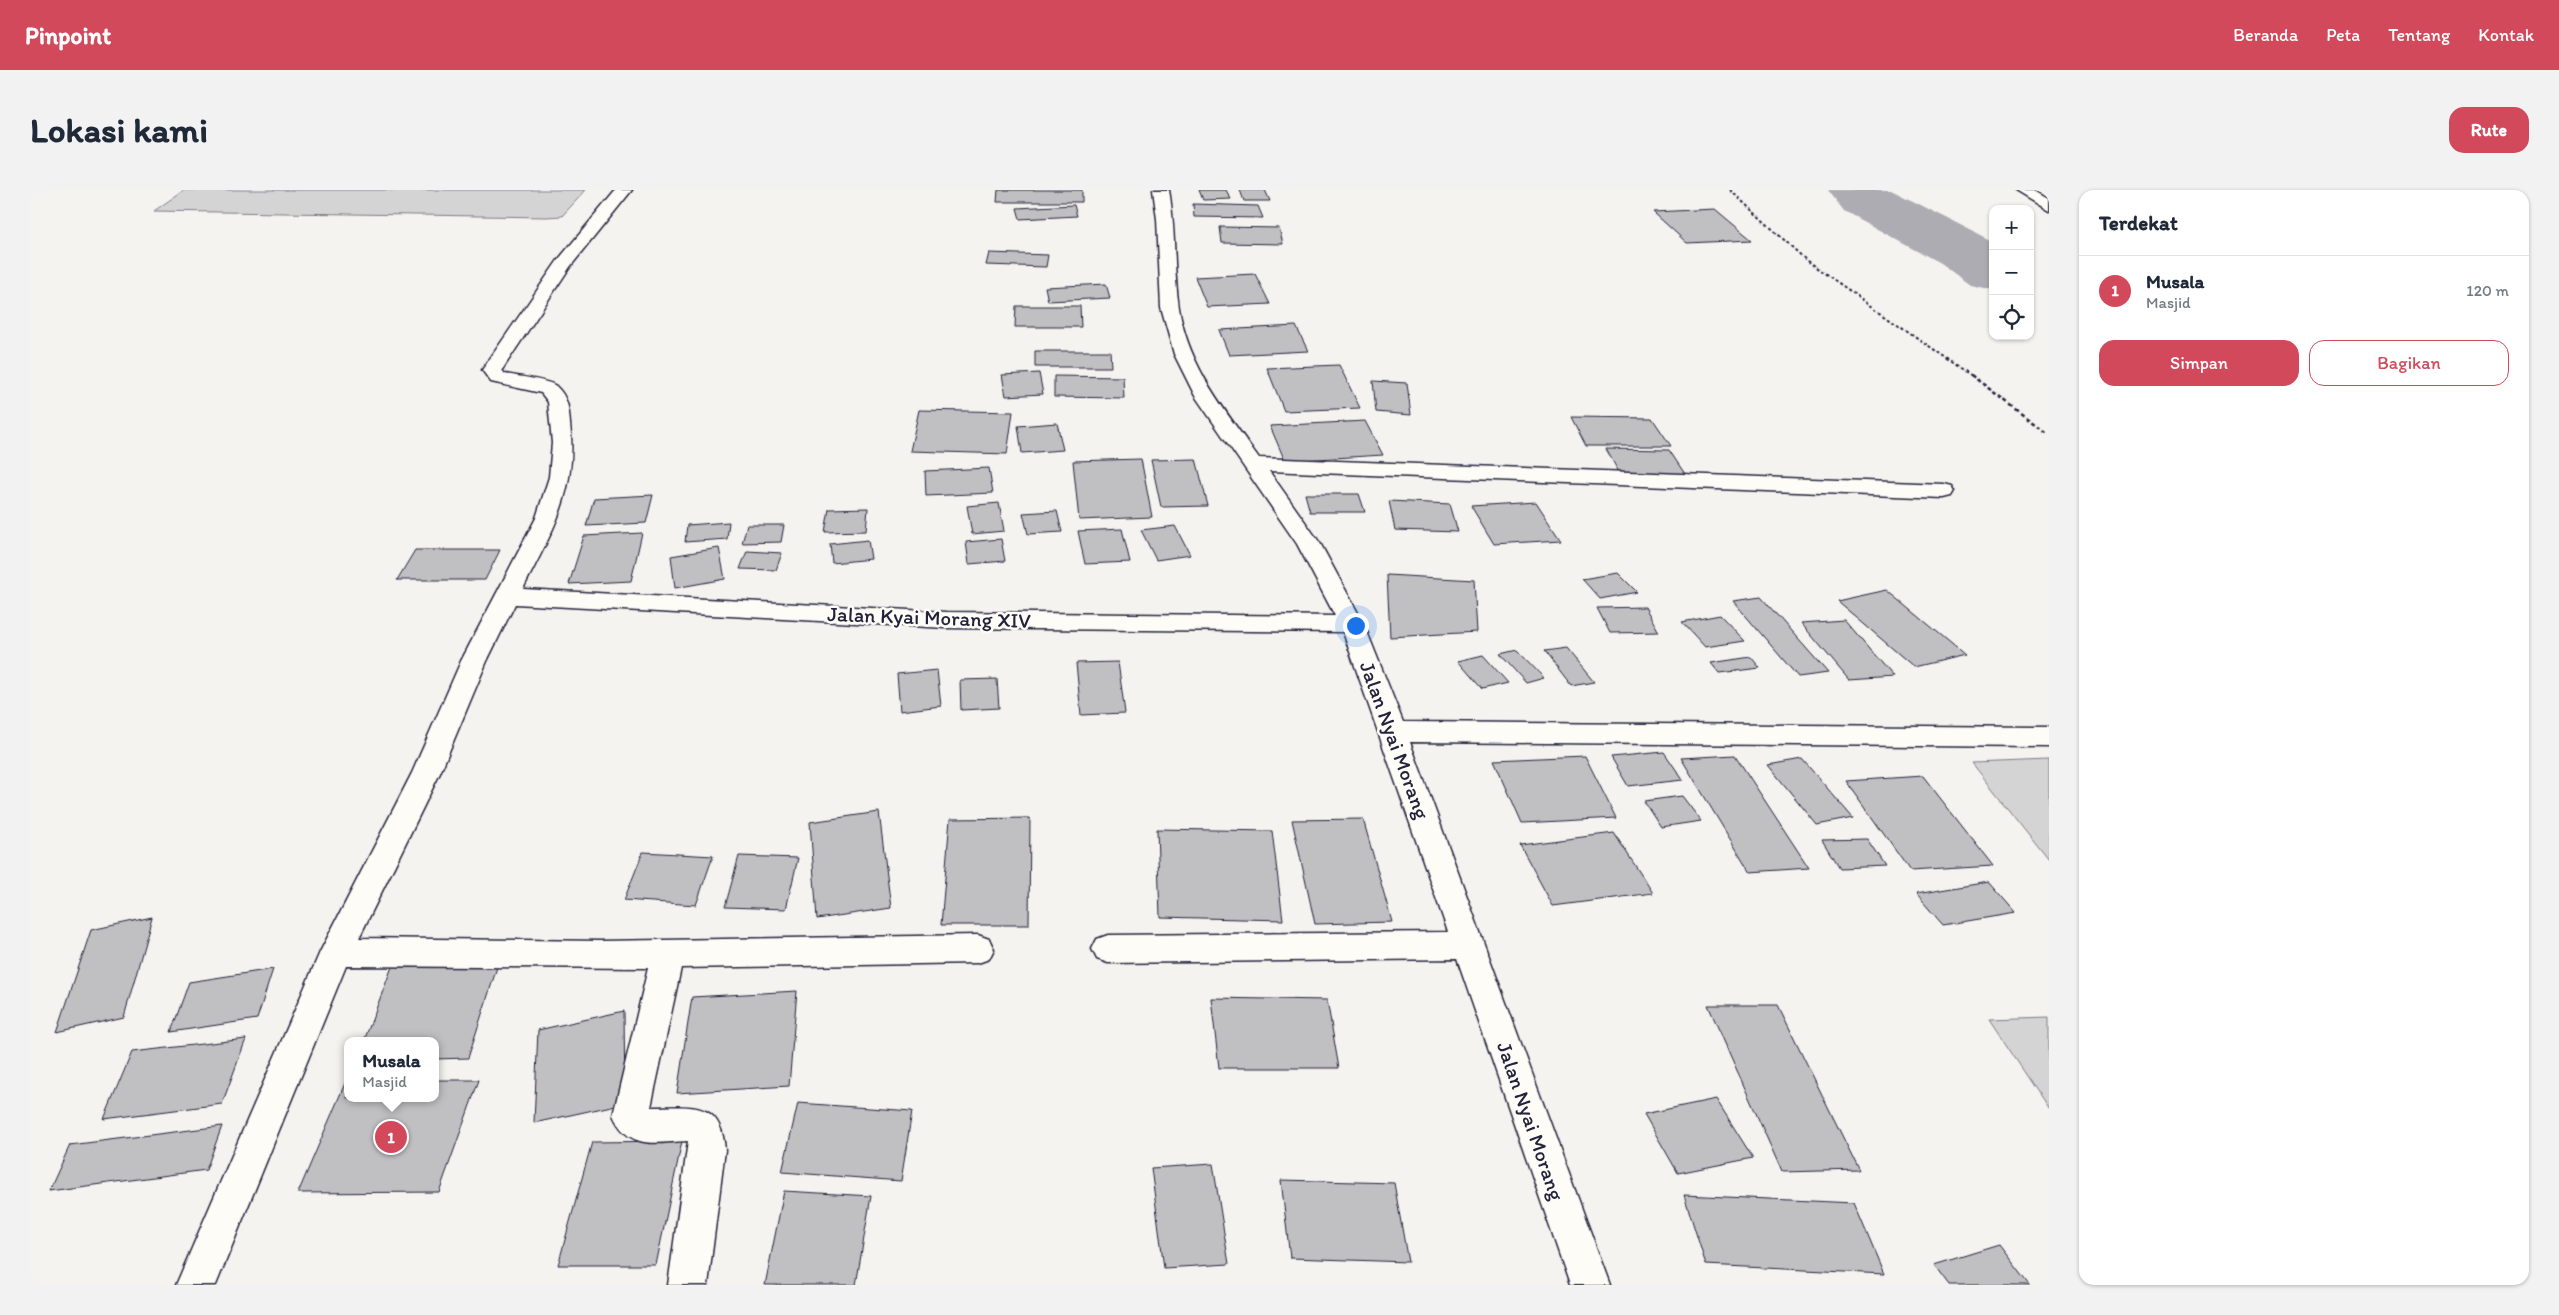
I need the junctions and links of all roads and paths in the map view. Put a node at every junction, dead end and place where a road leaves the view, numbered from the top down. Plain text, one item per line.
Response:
1 (624, 190) edge
2 (1161, 190) edge
3 (1730, 190) edge
4 (2024, 190) edge
5 (2049, 205) edge
6 (2049, 434) edge
7 (1253, 464) junction
8 (1944, 491) dead end
9 (506, 596) junction
10 (1352, 624) junction
11 (1392, 732) junction
12 (2049, 737) edge
13 (1469, 945) junction
14 (978, 949) dead end
15 (1108, 949) dead end
16 (336, 952) junction
17 (668, 954) junction
18 (196, 1285) edge
19 (688, 1285) edge
20 (1590, 1285) edge

1 - 9 street
2 - 7 street, Jalan Nyai Morang
3 - 6 path
4 - 5 street
7 - 8 street
7 - 10 street, Jalan Nyai Morang
9 - 10 street, Jalan Kyai Morang XIV
9 - 16 street
10 - 11 street, Jalan Nyai Morang
11 - 12 street
11 - 13 street, Jalan Nyai Morang
13 - 15 street
13 - 20 street, Jalan Nyai Morang
14 - 17 street
16 - 17 street
16 - 18 street
17 - 19 street

